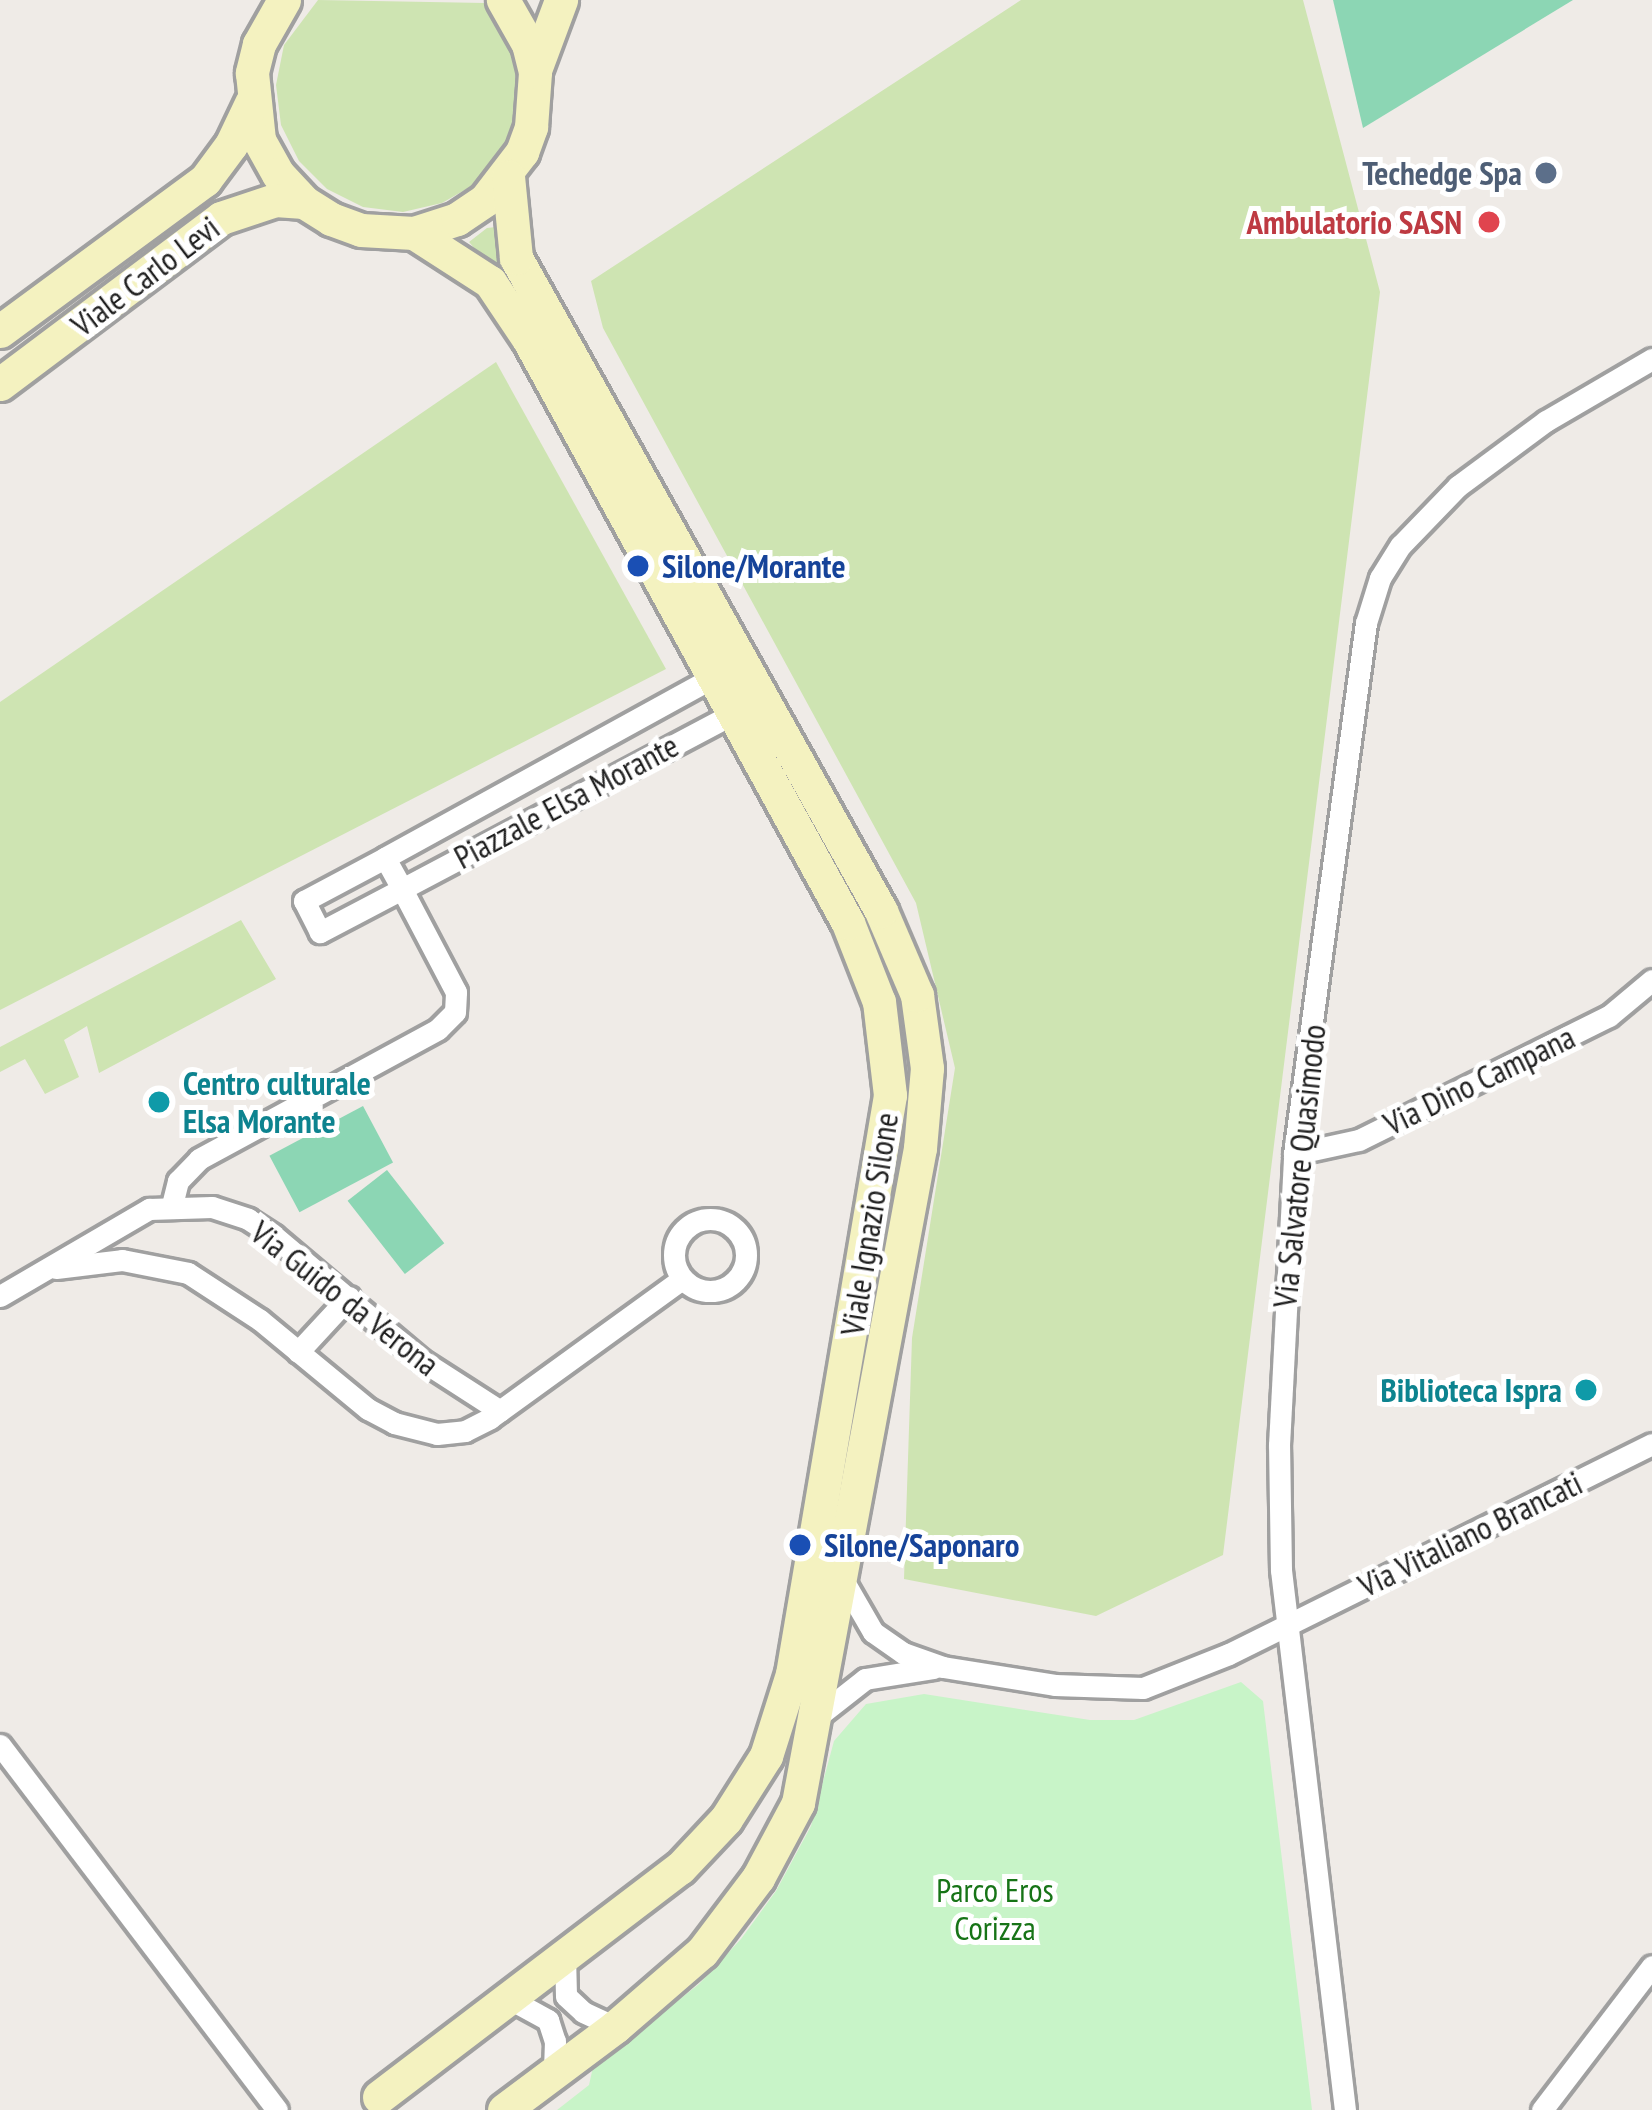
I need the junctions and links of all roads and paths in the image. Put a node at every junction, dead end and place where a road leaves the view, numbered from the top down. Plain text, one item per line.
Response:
1 (284, 0) edge
2 (503, 0) edge
3 (561, 0) edge
4 (535, 72) junction
5 (251, 103) junction
6 (508, 176) junction
7 (304, 202) junction
8 (414, 233) junction
9 (0, 331) edge
10 (1652, 358) edge
11 (0, 385) edge
12 (710, 679) junction
13 (730, 715) junction
14 (385, 858) junction
15 (402, 889) junction
16 (1652, 980) edge
17 (1294, 1154) junction
18 (172, 1204) junction
19 (56, 1268) junction
20 (682, 1279) dead end
21 (0, 1296) edge
22 (349, 1297) junction
23 (298, 1352) junction
24 (500, 1411) junction
25 (1652, 1444) edge
26 (843, 1580) junction
27 (1287, 1624) junction
28 (943, 1667) junction
29 (817, 1716) junction
30 (0, 1745) edge
31 (565, 1955) junction
32 (1652, 1966) edge
33 (508, 1998) junction
34 (614, 2027) junction
35 (554, 2072) junction
36 (379, 2097) dead end
37 (277, 2110) edge
38 (504, 2110) edge
39 (1345, 2110) edge
40 (1542, 2110) edge

1 - 5 street
2 - 4 street
3 - 4 street
4 - 6 street
5 - 7 street
5 - 9 street, Viale Carlo Levi
6 - 8 street
6 - 26 street, Viale Ignazio Silone
7 - 8 street
7 - 11 street, Viale Carlo Levi
8 - 12 street, Viale Ignazio Silone
10 - 17 street, Via Salvatore Quasimodo
12 - 13 street, Viale Ignazio Silone
12 - 14 street, Piazzale Elsa Morante
13 - 15 street, Piazzale Elsa Morante
13 - 31 street, Viale Ignazio Silone
14 - 15 street
14 - 15 street, Piazzale Elsa Morante
15 - 18 street
16 - 17 street, Via Dino Campana
17 - 27 street, Via Salvatore Quasimodo
18 - 19 street, Via Guido da Verona
18 - 22 street, Via Guido da Verona
19 - 21 street, Via Guido da Verona
19 - 23 street, Via Guido da Verona
20 - 24 street, Via Guido da Verona
22 - 23 street
22 - 24 street, Via Guido da Verona
23 - 24 street, Via Guido da Verona
25 - 27 street, Via Vitaliano Brancati
26 - 28 street
26 - 29 street, Viale Ignazio Silone
27 - 28 street, Via Vitaliano Brancati
27 - 39 street, Via Salvatore Quasimodo
28 - 29 street
29 - 34 street, Viale Ignazio Silone
30 - 37 street
31 - 33 street, Viale Ignazio Silone
31 - 34 street
32 - 40 street
33 - 35 street
33 - 36 street, Viale Ignazio Silone
34 - 35 street, Viale Ignazio Silone
35 - 38 street, Viale Ignazio Silone

